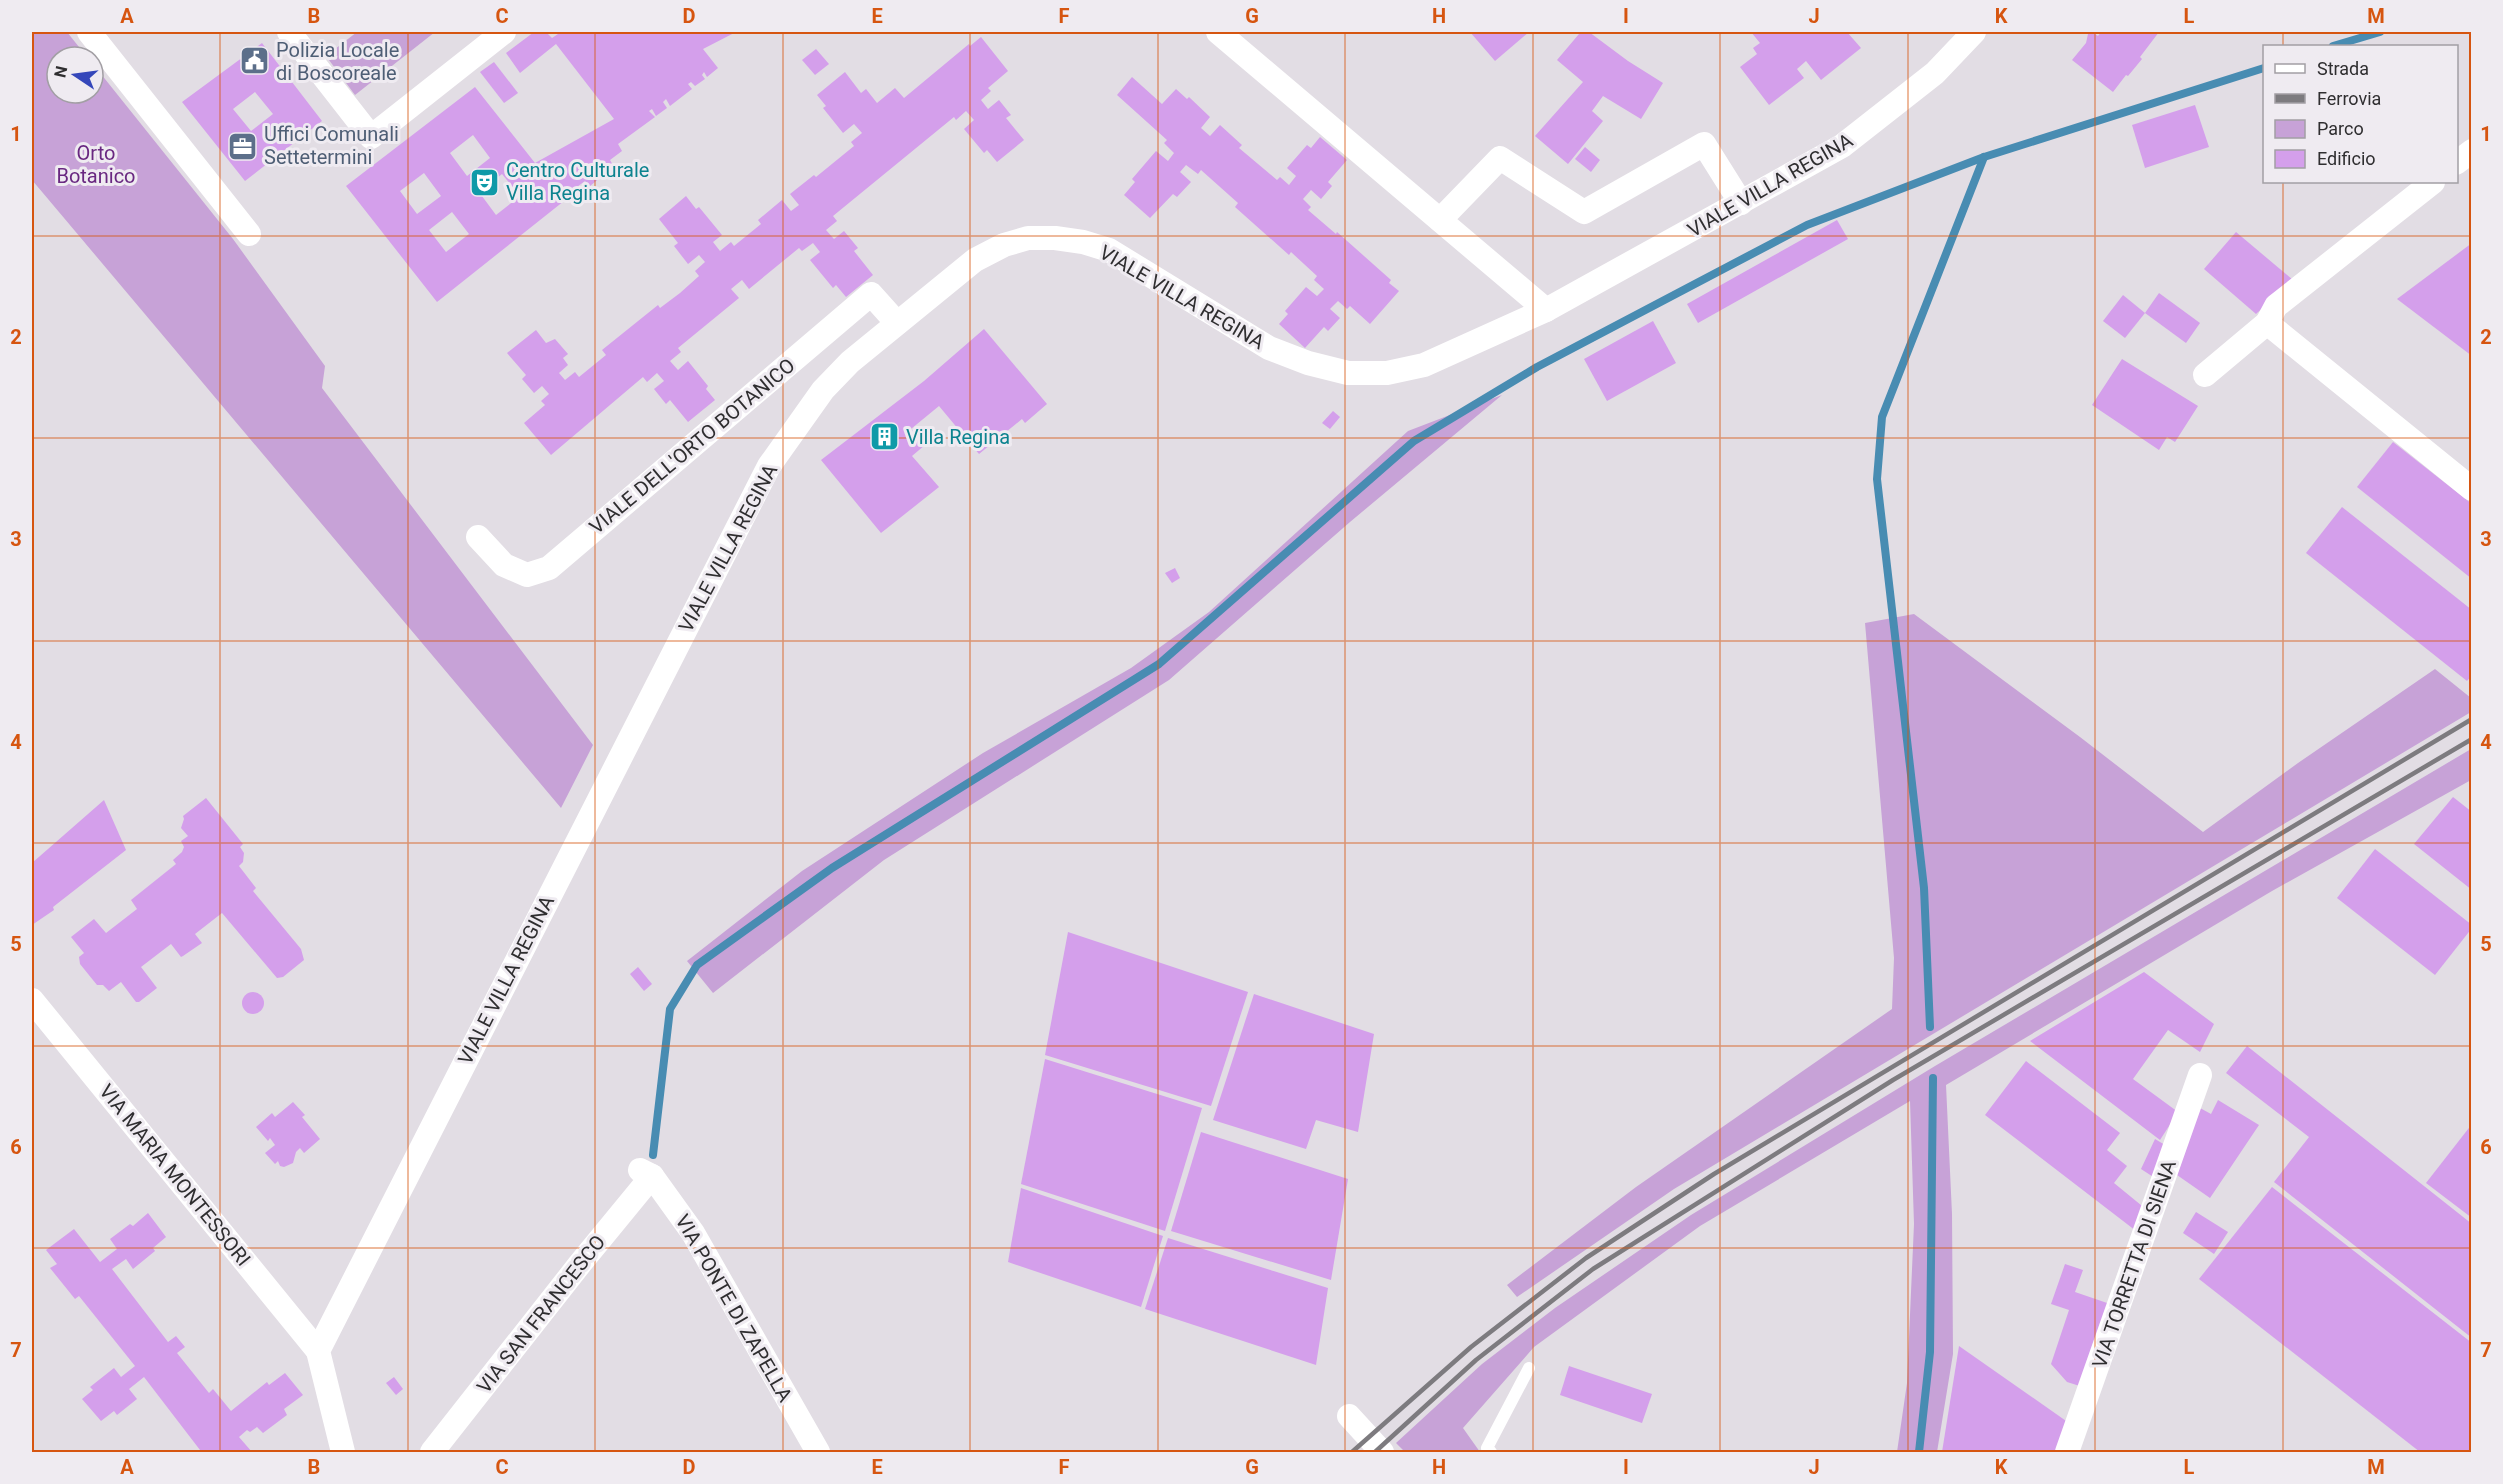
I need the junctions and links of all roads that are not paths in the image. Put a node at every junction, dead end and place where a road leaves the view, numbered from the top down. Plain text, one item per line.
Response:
1 (89, 32) edge
2 (504, 32) edge
3 (1218, 32) edge
4 (1974, 32) edge
5 (300, 35) edge
6 (2472, 151) edge
7 (2458, 162) edge
8 (2432, 183) edge
9 (1742, 203) junction
10 (1440, 220) junction
11 (249, 234) dead end
12 (1546, 310) junction
13 (897, 323) junction
14 (2267, 323) junction
15 (2205, 375) dead end
16 (2472, 489) edge
17 (478, 537) dead end
18 (35, 1010) edge
19 (2200, 1075) dead end
20 (646, 1173) joint
21 (318, 1351) junction
22 (1530, 1368) dead end
23 (1349, 1416) dead end
24 (343, 1452) edge
25 (432, 1452) edge
26 (818, 1452) edge
27 (1382, 1452) edge
28 (1491, 1452) edge
29 (2067, 1452) edge

1 - 11 street
2 - 5 street
3 - 10 street
4 - 9 street, VIALE VILLA REGINA
6 - 7 street
8 - 14 street
9 - 10 street
9 - 12 street, VIALE VILLA REGINA
10 - 12 street
12 - 13 street, VIALE VILLA REGINA
13 - 17 street, VIALE DELL'ORTO BOTANICO
13 - 21 street, VIALE VILLA REGINA
14 - 15 street
14 - 16 street
18 - 21 street, VIA MARIA MONTESSORI
19 - 29 street, VIA TORRETTA DI SIENA
20 - 25 street, VIA SAN FRANCESCO
20 - 26 street, VIA PONTE DI ZAPELLA
21 - 24 street
22 - 28 lane
23 - 27 street

